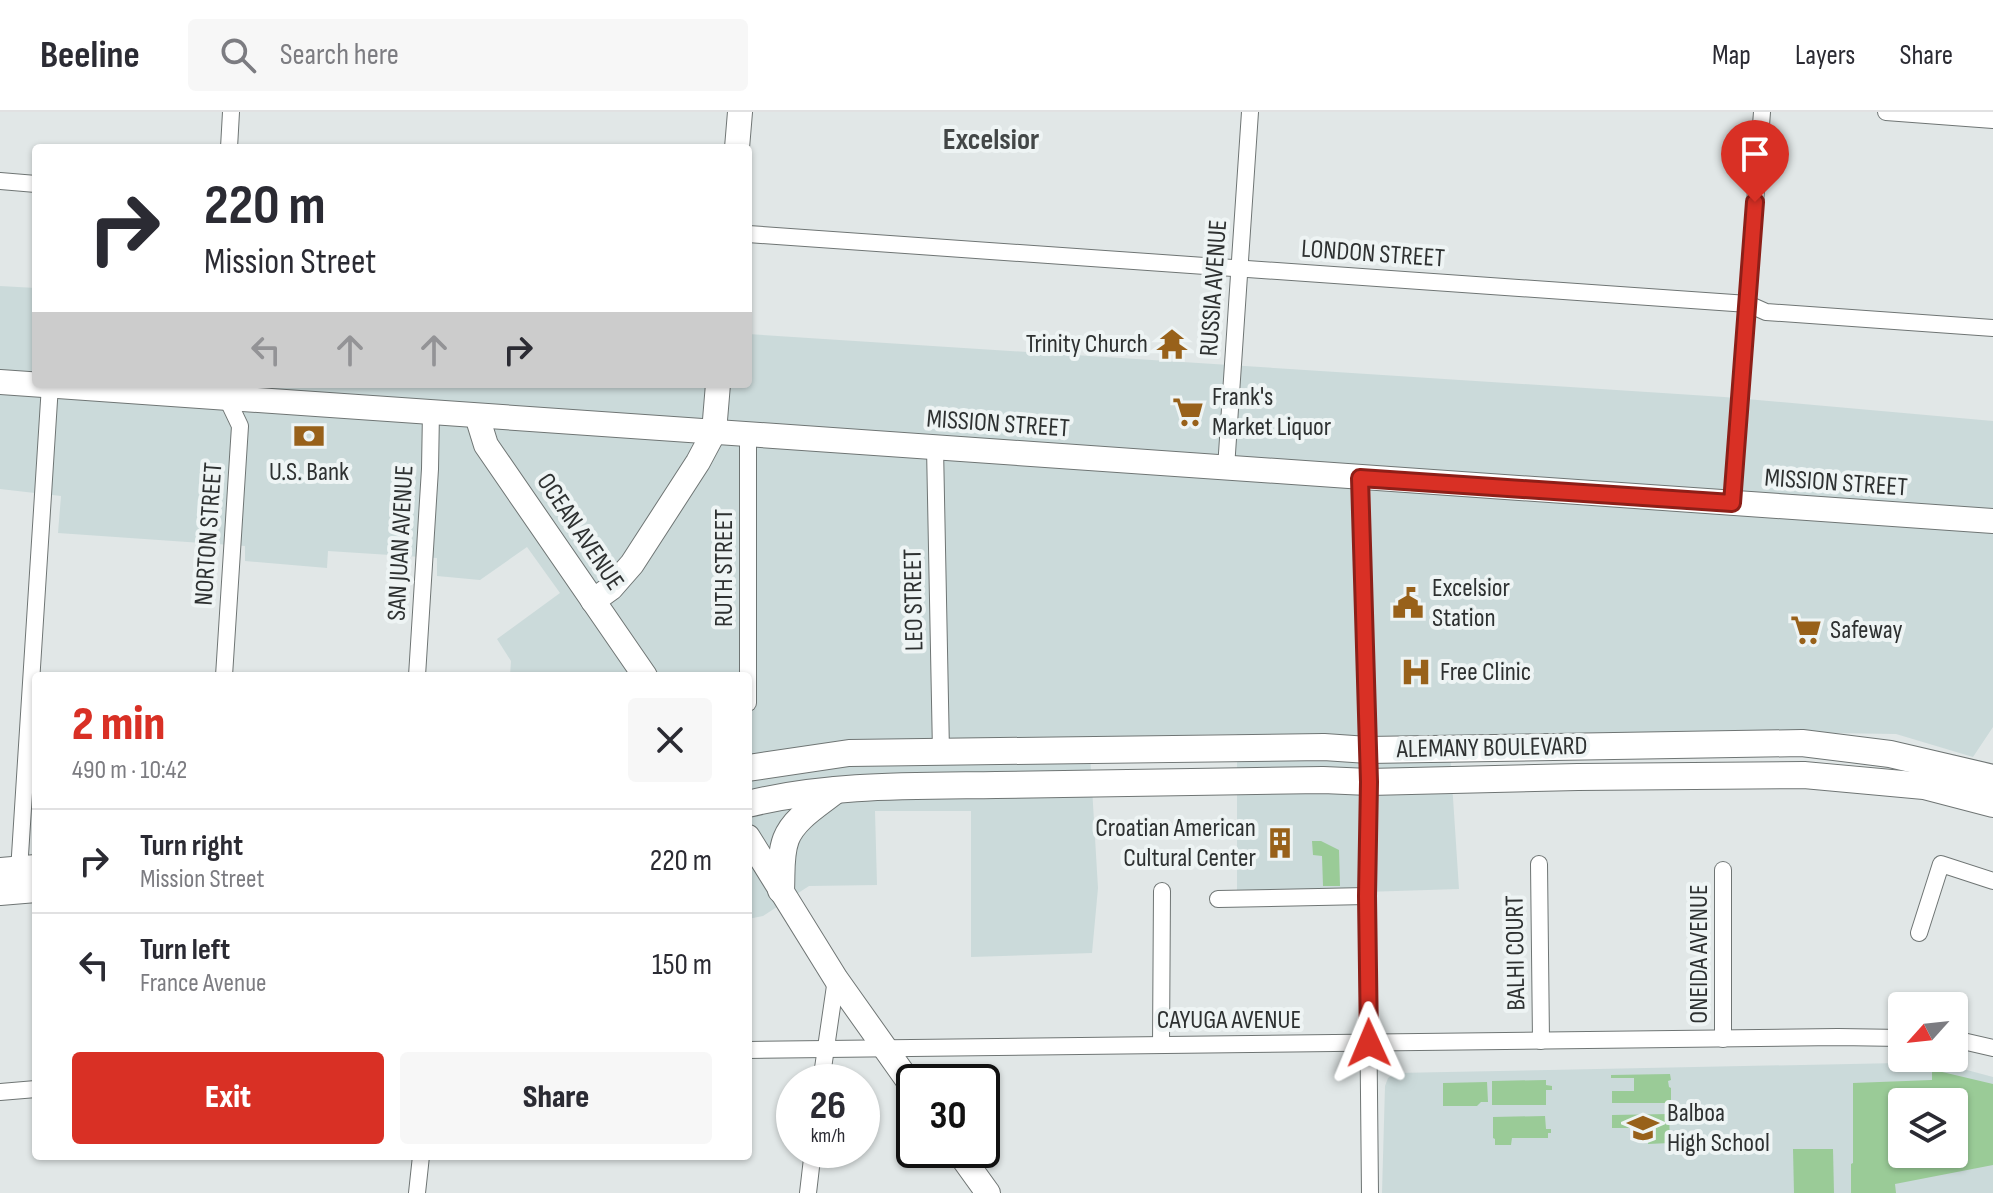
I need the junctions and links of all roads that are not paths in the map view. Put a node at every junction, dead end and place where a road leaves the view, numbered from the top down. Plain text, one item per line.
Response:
1 (231, 112) edge
2 (740, 112) edge
3 (1250, 112) edge
4 (1762, 112) edge
5 (1886, 112) edge
6 (1993, 120) edge
7 (229, 144) edge
8 (737, 144) edge
9 (0, 181) edge
10 (32, 184) edge
11 (752, 234) edge
12 (1239, 269) junction
13 (1748, 304) junction
14 (1993, 328) edge
15 (0, 382) edge
16 (32, 384) edge
17 (50, 388) edge
18 (136, 388) edge
19 (718, 388) edge
20 (223, 391) edge
21 (431, 412) junction
22 (477, 416) junction
23 (714, 432) junction
24 (748, 434) junction
25 (935, 447) junction
26 (1226, 468) junction
27 (1360, 478) junction
28 (1732, 503) junction
29 (1993, 521) edge
30 (593, 601) junction
31 (34, 672) edge
32 (224, 672) edge
33 (417, 672) edge
34 (642, 672) edge
35 (748, 672) edge
36 (32, 712) edge
37 (1368, 750) junction
38 (941, 752) junction
39 (752, 767) edge
40 (1993, 778) edge
41 (1369, 782) junction
42 (836, 790) junction
43 (752, 803) edge
44 (1993, 804) edge
45 (752, 843) edge
46 (1539, 864) dead end
47 (1723, 870) dead end
48 (23, 875) edge
49 (1993, 881) edge
50 (781, 890) junction
51 (1162, 891) dead end
52 (0, 892) edge
53 (1367, 896) junction
54 (1218, 899) dead end
55 (1919, 933) dead end
56 (836, 979) junction
57 (1888, 1038) edge
58 (1723, 1039) junction
59 (1541, 1041) junction
60 (1968, 1042) edge
61 (1369, 1043) junction
62 (1161, 1045) junction
63 (1993, 1048) edge
64 (752, 1050) edge
65 (825, 1050) junction
66 (886, 1050) junction
67 (823, 1064) edge
68 (896, 1064) edge
69 (32, 1089) edge
70 (0, 1092) edge
71 (421, 1160) edge
72 (811, 1168) edge
73 (970, 1168) edge
74 (417, 1193) edge
75 (808, 1193) edge
76 (988, 1193) edge
77 (1370, 1193) edge

1 - 7 street
2 - 8 main road
3 - 12 street, RUSSIA AVENUE
4 - 13 street
5 - 6 street
9 - 10 street
11 - 12 street, LONDON STREET
12 - 13 street, LONDON STREET
12 - 26 street, RUSSIA AVENUE
13 - 14 street, LONDON STREET
13 - 28 street
15 - 16 main road, MISSION STREET
17 - 31 street
18 - 20 main road, MISSION STREET
19 - 23 main road
20 - 21 main road, MISSION STREET
20 - 32 street, NORTON STREET
21 - 22 main road, MISSION STREET
21 - 33 street, SAN JUAN AVENUE
22 - 23 main road, MISSION STREET
22 - 30 main road, OCEAN AVENUE
23 - 24 main road, MISSION STREET
23 - 30 main road
24 - 25 main road, MISSION STREET
24 - 35 street, RUTH STREET
25 - 26 main road, MISSION STREET
25 - 38 street, LEO STREET
26 - 27 main road, MISSION STREET
27 - 28 main road, MISSION STREET
27 - 37 street
28 - 29 main road, MISSION STREET
30 - 34 main road, OCEAN AVENUE
36 - 48 street
37 - 38 main road, ALEMANY BOULEVARD
37 - 40 main road, ALEMANY BOULEVARD
37 - 41 street
38 - 39 main road, ALEMANY BOULEVARD
41 - 42 main road, ALEMANY BOULEVARD
41 - 44 main road, ALEMANY BOULEVARD
41 - 53 street
42 - 43 main road, ALEMANY BOULEVARD
42 - 50 main road
45 - 50 main road
46 - 59 street, BALHI COURT
47 - 58 street, ONEIDA AVENUE
48 - 52 main road
49 - 55 street
50 - 56 main road
51 - 62 street
53 - 54 street
53 - 61 street
56 - 65 street
56 - 66 main road
57 - 58 street, CAYUGA AVENUE
58 - 59 street, CAYUGA AVENUE
59 - 61 street, CAYUGA AVENUE
60 - 63 street
61 - 62 street, CAYUGA AVENUE
61 - 77 street
62 - 66 street, CAYUGA AVENUE
64 - 65 street, CAYUGA AVENUE
65 - 66 street, CAYUGA AVENUE
65 - 67 street
66 - 68 main road
69 - 70 street
71 - 74 street
72 - 75 street
73 - 76 main road

